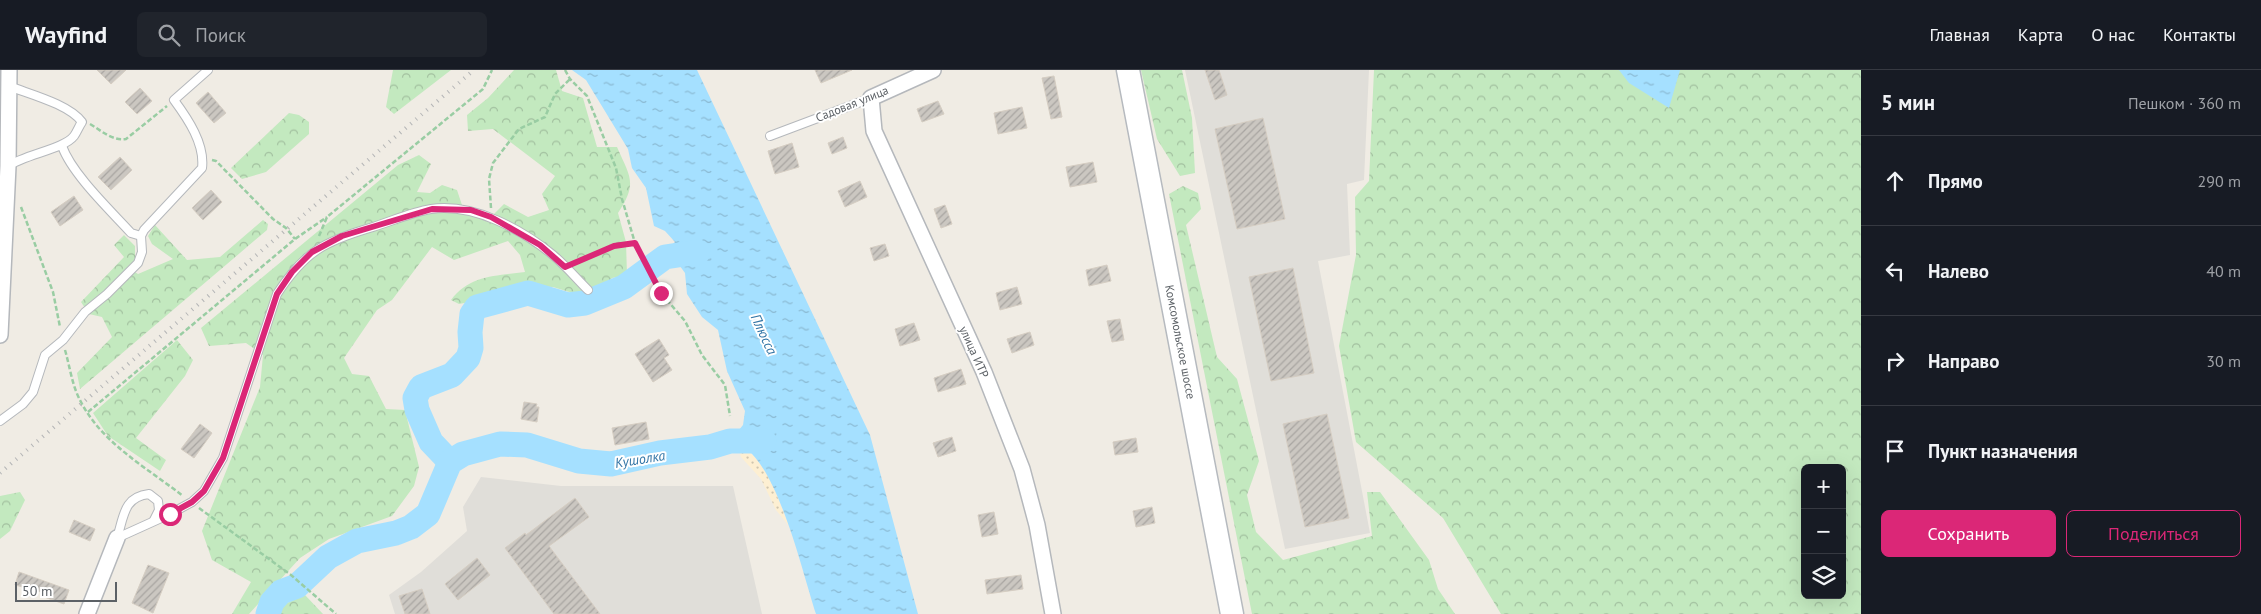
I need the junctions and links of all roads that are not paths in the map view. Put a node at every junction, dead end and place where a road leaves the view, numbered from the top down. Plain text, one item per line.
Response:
1 (9, 70) edge
2 (208, 70) edge
3 (933, 70) edge
4 (1128, 70) edge
5 (9, 86) junction
6 (871, 98) junction
7 (770, 136) dead end
8 (62, 146) junction
9 (4, 165) edge
10 (141, 236) junction
11 (2, 275) edge
12 (588, 290) dead end
13 (0, 334) edge
14 (0, 421) edge
15 (154, 520) junction
16 (117, 538) junction
17 (86, 614) edge
18 (1054, 614) edge
19 (1232, 614) edge

1 - 5 street
2 - 10 lane
3 - 6 street, Садовая улица
4 - 19 main road, Комсомольское шоссе
5 - 8 lane
5 - 9 street
6 - 7 lane, Садовая улица
6 - 18 street, улица ИТР
8 - 9 lane
8 - 10 lane
9 - 11 street
10 - 14 lane
11 - 13 street
12 - 15 lane
15 - 16 lane
15 - 16 lane
16 - 17 street

